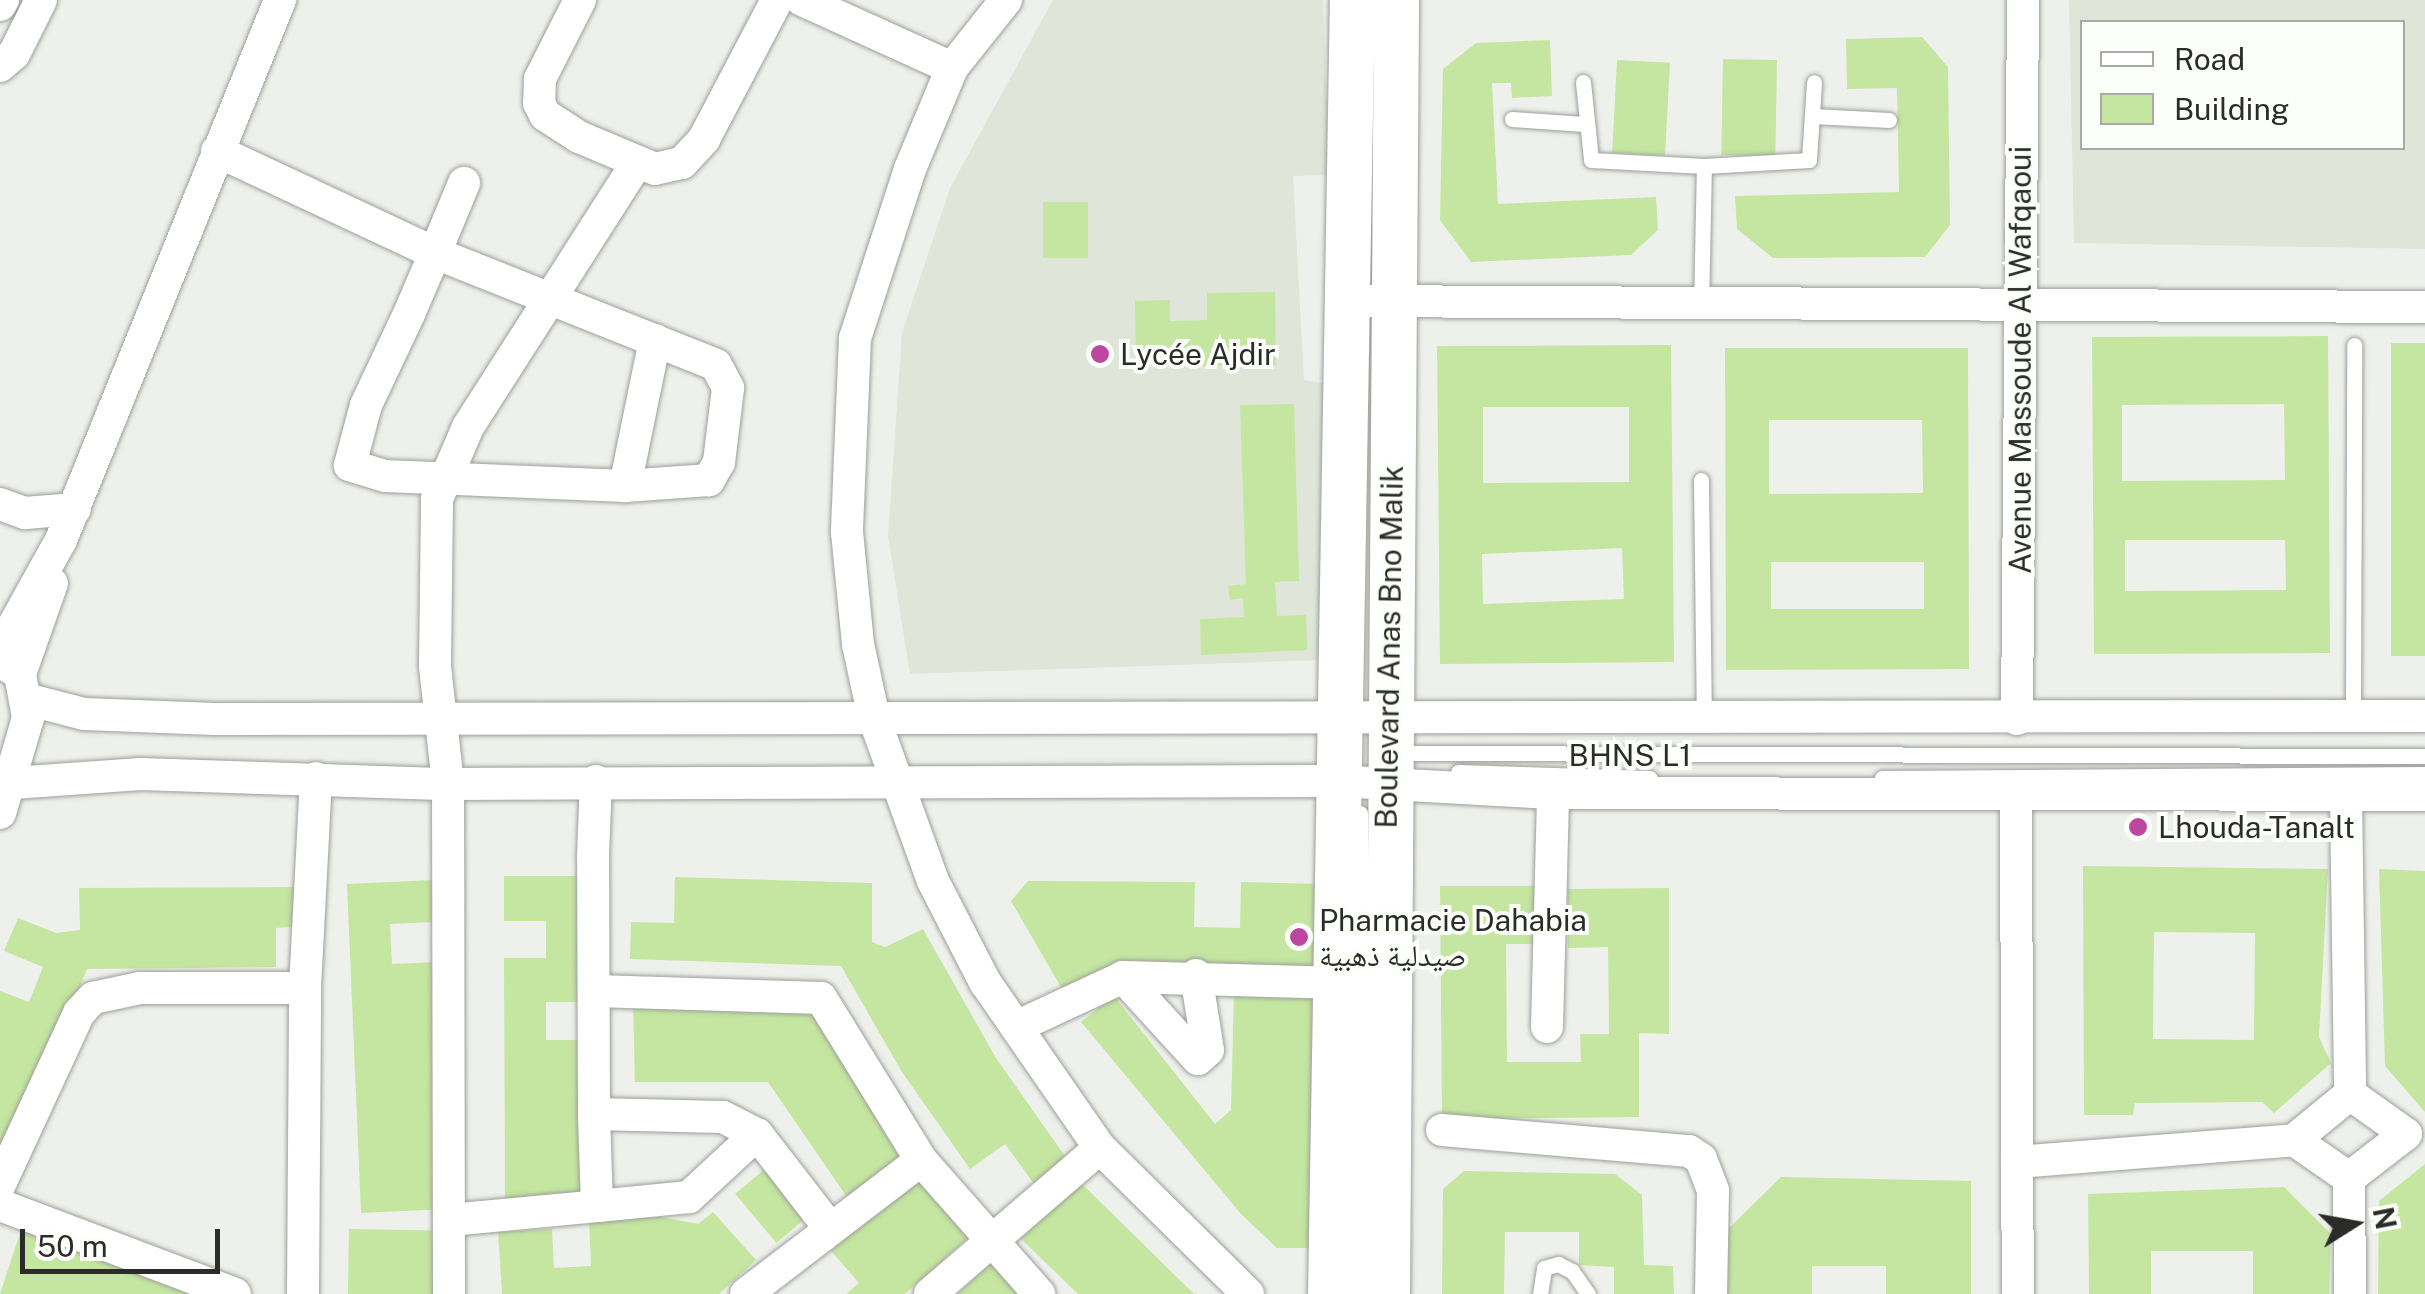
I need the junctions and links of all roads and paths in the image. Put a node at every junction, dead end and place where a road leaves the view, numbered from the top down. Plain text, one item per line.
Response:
1 (41, 0) edge
2 (280, 0) edge
3 (580, 0) edge
4 (778, 0) edge
5 (802, 0) edge
6 (1006, 0) edge
7 (1352, 0) edge
8 (1396, 0) edge
9 (2022, 0) edge
10 (0, 66) edge
11 (952, 68) junction
12 (1583, 82) dead end
13 (1814, 82) dead end
14 (1813, 116) junction
15 (1512, 119) dead end
16 (1889, 120) dead end
17 (1584, 124) junction
18 (216, 151) junction
19 (635, 166) junction
20 (1704, 166) junction
21 (464, 183) dead end
22 (436, 253) junction
23 (551, 300) junction
24 (1372, 302) junction
25 (1701, 307) junction
26 (2021, 308) junction
27 (2425, 308) edge
28 (654, 340) junction
29 (2354, 345) dead end
30 (446, 476) junction
31 (1701, 480) dead end
32 (624, 486) junction
33 (0, 504) edge
34 (75, 509) junction
35 (12, 671) edge
36 (2425, 716) edge
37 (2353, 717) junction
38 (874, 718) junction
39 (1339, 719) junction
40 (2018, 719) junction
41 (442, 720) junction
42 (1704, 721) junction
43 (2425, 756) edge
44 (1374, 768) junction
45 (2425, 774) edge
46 (316, 778) junction
47 (596, 781) junction
48 (895, 781) junction
49 (448, 784) junction
50 (1553, 792) junction
51 (2016, 796) junction
52 (2346, 796) junction
53 (2425, 796) edge
54 (6, 798) edge
55 (1196, 975) junction
56 (1123, 977) junction
57 (1334, 983) junction
58 (306, 988) junction
59 (596, 992) junction
60 (1016, 1027) junction
61 (1548, 1027) dead end
62 (2350, 1094) junction
63 (594, 1114) junction
64 (1442, 1130) dead end
65 (757, 1134) junction
66 (2416, 1134) edge
67 (2294, 1140) junction
68 (1100, 1148) junction
69 (921, 1160) junction
70 (2017, 1162) junction
71 (2349, 1178) junction
72 (0, 1184) edge
73 (0, 1206) edge
74 (597, 1206) junction
75 (450, 1220) junction
76 (829, 1228) junction
77 (994, 1241) junction
78 (221, 1292) edge
79 (304, 1294) edge
80 (449, 1294) edge
81 (746, 1294) edge
82 (930, 1294) edge
83 (1039, 1294) edge
84 (1248, 1294) edge
85 (1330, 1294) edge
86 (1362, 1294) edge
87 (1386, 1294) edge
88 (1540, 1294) edge
89 (1588, 1294) edge
90 (1711, 1294) edge
91 (2018, 1294) edge
92 (2350, 1294) edge

1 - 10 street
2 - 18 street
3 - 19 street
4 - 19 street
5 - 11 street
6 - 11 street
7 - 24 street, Boulevard Anas Bno Malik
8 - 24 street, Boulevard Anas Bno Malik
9 - 26 street, Avenue Massoude Al Wafqaoui
11 - 38 street
12 - 17 lane
13 - 14 lane
14 - 16 lane
14 - 20 lane
15 - 17 lane
17 - 20 lane
18 - 22 street
18 - 34 street
19 - 23 street
20 - 25 lane
21 - 22 street
22 - 23 street
22 - 30 street
23 - 28 street
23 - 30 street
24 - 25 street
24 - 39 street, Boulevard Anas Bno Malik
24 - 44 street, Boulevard Anas Bno Malik
25 - 26 street
26 - 27 street
26 - 40 street, Avenue Massoude Al Wafqaoui
28 - 32 street
28 - 32 street
29 - 37 lane
30 - 32 street
30 - 41 street
31 - 42 lane
33 - 34 street
34 - 35 street
35 - 41 street
35 - 54 street
36 - 37 street
37 - 40 street
38 - 39 street
38 - 41 street
38 - 48 street
39 - 44 street, Boulevard Anas Bno Malik
39 - 44 street
40 - 42 street
41 - 49 street
42 - 44 street
43 - 44 lane, BHNS L1
44 - 45 lane, BHNS L1
44 - 48 street
44 - 50 street
44 - 57 street, Boulevard Anas Bno Malik
44 - 86 lane
44 - 87 street, Boulevard Anas Bno Malik
46 - 49 street
46 - 54 street
46 - 58 street
47 - 48 street
47 - 49 street
47 - 59 street
48 - 60 street
49 - 75 street
50 - 51 street
50 - 61 street
51 - 52 street
51 - 70 street
52 - 53 street
52 - 62 street
55 - 56 street
55 - 56 street
55 - 57 street
56 - 60 street
57 - 85 street, Boulevard Anas Bno Malik
58 - 72 street
58 - 79 street
59 - 63 street
59 - 69 street
60 - 68 street
62 - 66 street
62 - 67 street
63 - 65 street
63 - 74 street
64 - 90 street
65 - 74 street
65 - 76 street
66 - 71 street
67 - 70 street
67 - 71 street
68 - 77 street
68 - 84 street
69 - 76 street
69 - 77 street
70 - 91 street
71 - 92 street
73 - 78 street
74 - 75 street
75 - 80 street
76 - 81 street
77 - 82 street
77 - 83 street
88 - 89 lane

